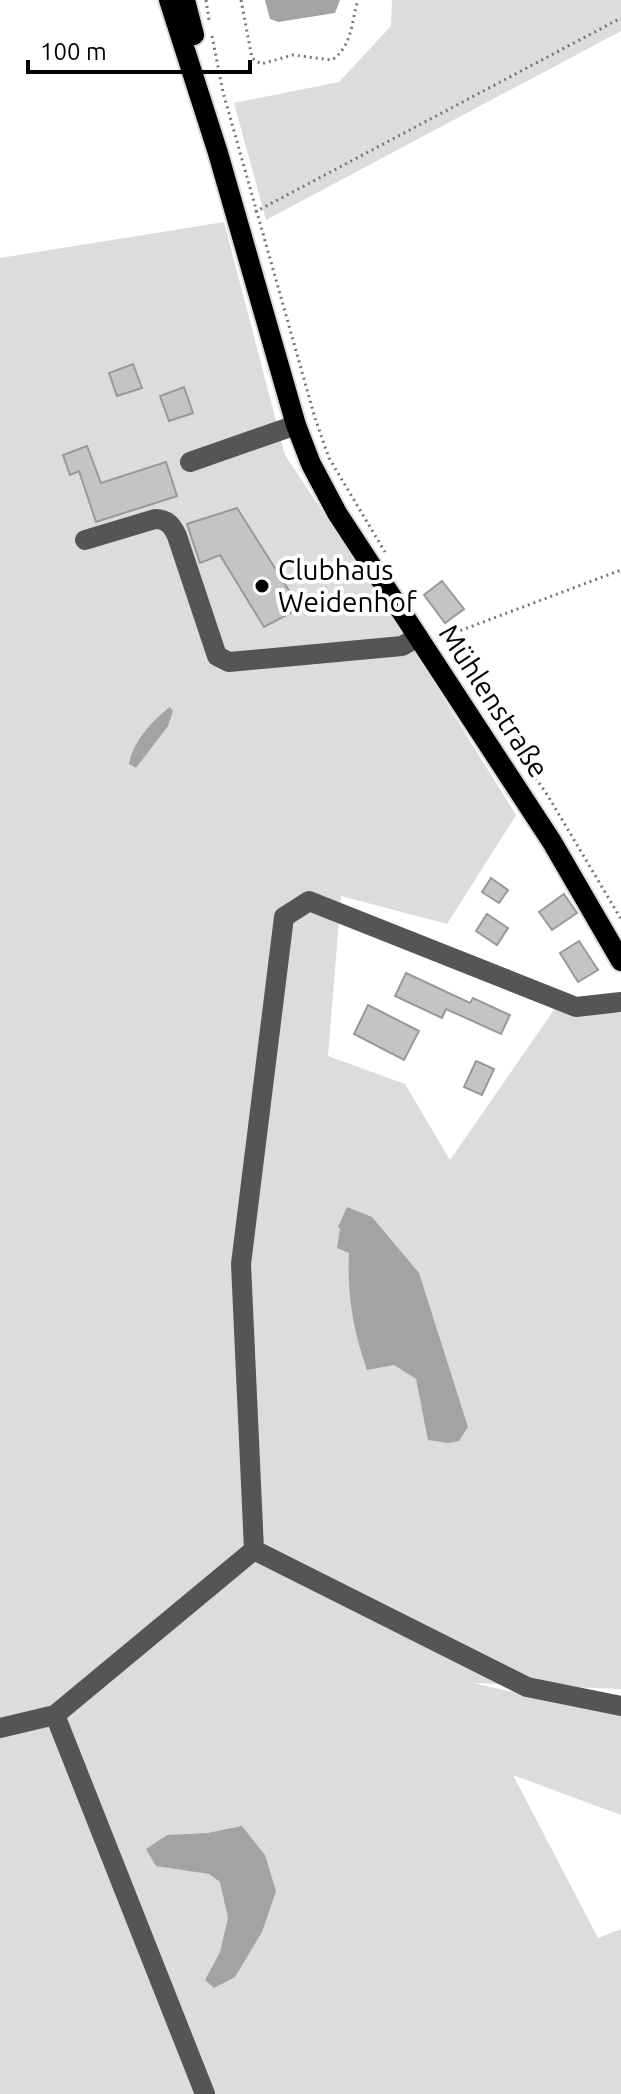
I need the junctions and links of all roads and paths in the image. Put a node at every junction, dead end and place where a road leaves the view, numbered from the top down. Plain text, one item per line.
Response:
1 (169, 0) edge
2 (185, 0) edge
3 (206, 0) edge
4 (241, 0) edge
5 (358, 0) edge
6 (621, 18) edge
7 (218, 153) junction
8 (246, 216) junction
9 (296, 425) junction
10 (190, 462) dead end
11 (85, 540) dead end
12 (386, 554) dead end
13 (621, 570) edge
14 (428, 637) junction
15 (464, 673) dead end
16 (621, 919) edge
17 (621, 961) edge
18 (621, 1002) edge
19 (254, 1550) junction
20 (621, 1706) edge
21 (55, 1715) junction
22 (0, 1728) edge
23 (205, 2094) edge

1 - 7 main road, Mühlenstraße
2 - 7 main road, Mühlenstraße
3 - 8 path
4 - 5 path
6 - 8 path
7 - 8 main road, Mühlenstraße
8 - 9 main road, Mühlenstraße
8 - 12 path
9 - 10 lane
9 - 14 main road, Mühlenstraße
11 - 14 lane
13 - 14 path
14 - 17 main road, Mühlenstraße
15 - 16 path
18 - 19 lane
19 - 20 lane
19 - 21 lane
21 - 22 lane
21 - 23 lane

